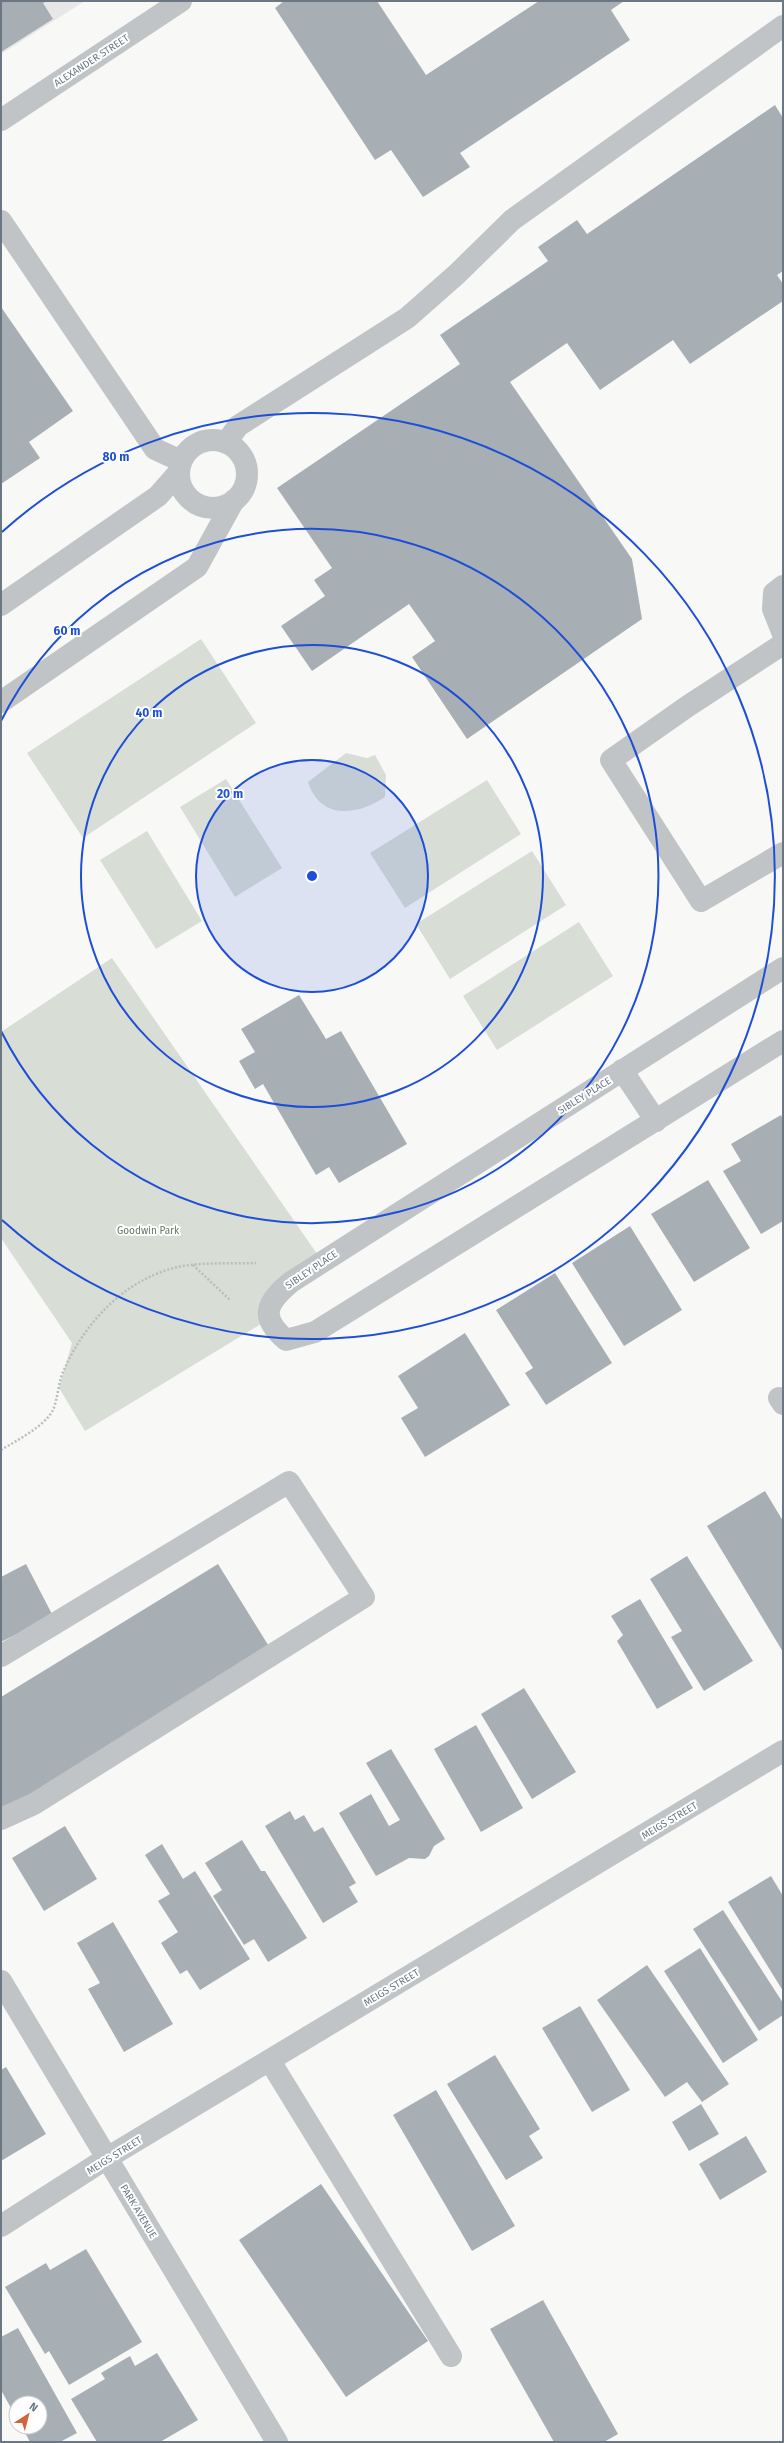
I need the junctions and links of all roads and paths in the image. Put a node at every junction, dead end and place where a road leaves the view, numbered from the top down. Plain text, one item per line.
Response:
1 (182, 1) edge
2 (783, 26) edge
3 (1, 120) edge
4 (1, 221) edge
5 (226, 443) junction
6 (180, 466) junction
7 (234, 500) junction
8 (783, 586) edge
9 (1, 605) edge
10 (783, 634) edge
11 (783, 644) edge
12 (1, 702) edge
13 (783, 853) edge
14 (783, 968) edge
15 (783, 1041) edge
16 (622, 1070) junction
17 (656, 1121) junction
18 (256, 1263) dead end
19 (193, 1265) junction
20 (230, 1300) dead end
21 (1, 1450) edge
22 (1, 1656) edge
23 (783, 1751) edge
24 (1, 1820) edge
25 (1, 1981) edge
26 (270, 2061) junction
27 (107, 2158) junction
28 (1, 2226) edge
29 (451, 2356) dead end
30 (277, 2442) edge

1 - 3 street, ALEXANDER STREET
2 - 5 street
4 - 6 street
5 - 6 street
5 - 7 street
6 - 7 street
6 - 9 street
7 - 12 street
8 - 10 street
11 - 13 street
14 - 16 street, SIBLEY PLACE
15 - 17 street, SIBLEY PLACE
16 - 17 street
16 - 17 street, SIBLEY PLACE
18 - 19 path
19 - 20 path
19 - 21 path
22 - 24 street
23 - 26 street, MEIGS STREET
25 - 27 street, PARK AVENUE
26 - 27 street, MEIGS STREET
26 - 29 street
27 - 28 street, MEIGS STREET
27 - 30 street, PARK AVENUE

